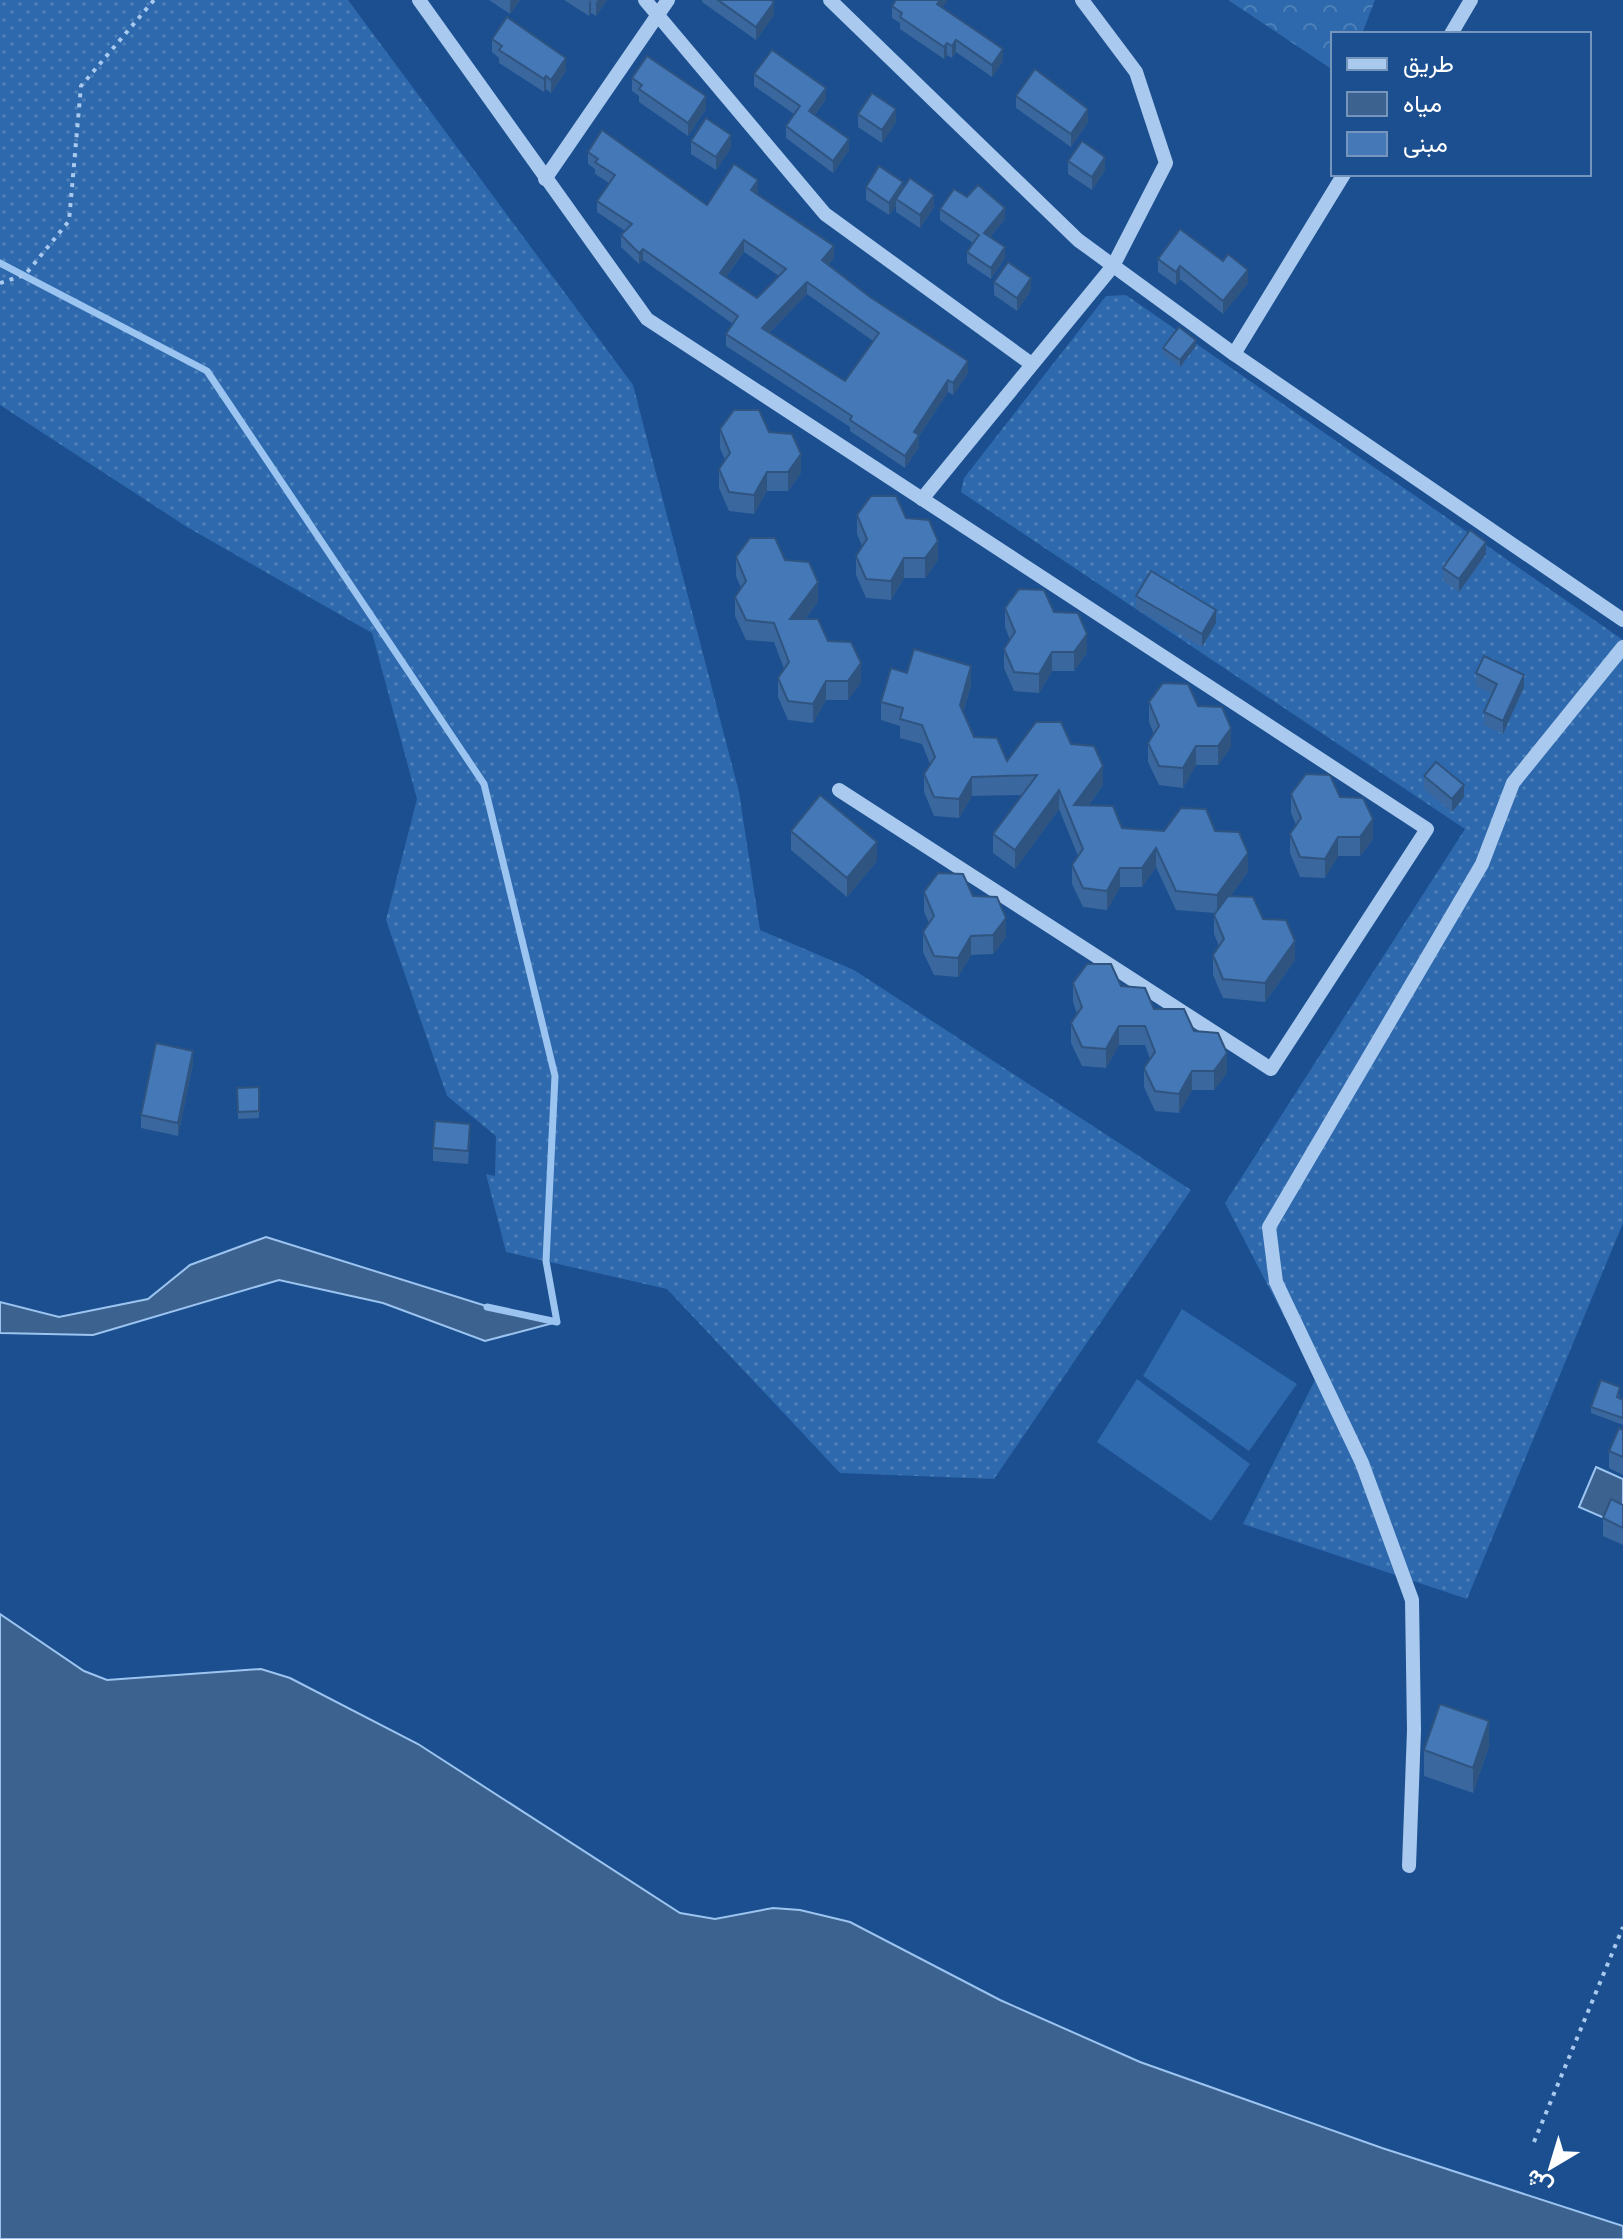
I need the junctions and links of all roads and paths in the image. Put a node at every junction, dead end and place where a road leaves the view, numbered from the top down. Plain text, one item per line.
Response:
1 (154, 0) edge
2 (419, 0) edge
3 (645, 0) edge
4 (668, 0) edge
5 (830, 0) edge
6 (1082, 0) edge
7 (1471, 0) edge
8 (656, 17) junction
9 (1452, 32) edge
10 (1343, 176) edge
11 (545, 179) junction
12 (1113, 266) junction
13 (0, 283) edge
14 (1234, 354) junction
15 (1030, 363) junction
16 (922, 499) junction
17 (1623, 620) edge
18 (1623, 647) edge
19 (839, 790) dead end
20 (1409, 1866) dead end
21 (1623, 1927) edge
22 (1534, 2142) dead end

1 - 13 path
2 - 11 street
3 - 8 street
4 - 8 street
5 - 12 street
6 - 12 street
7 - 9 street
8 - 11 street
8 - 15 street
10 - 14 street
11 - 16 street
12 - 14 street
12 - 15 street
14 - 17 street
15 - 16 street
16 - 19 street
18 - 20 street
21 - 22 path

